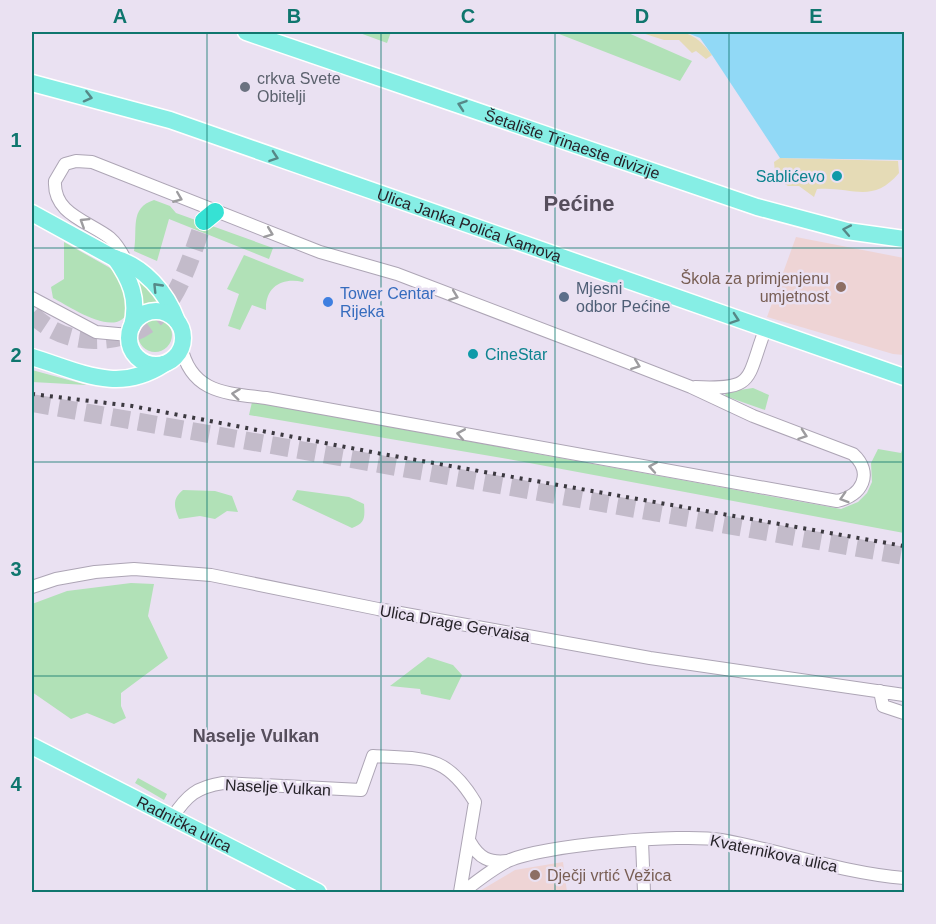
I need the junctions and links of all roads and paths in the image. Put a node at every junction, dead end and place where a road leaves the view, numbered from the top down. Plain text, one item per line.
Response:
1 (246, 32) edge
2 (32, 83) edge
3 (32, 213) edge
4 (904, 239) edge
5 (120, 259) junction
6 (32, 298) edge
7 (177, 321) junction
8 (765, 330) junction
9 (130, 336) junction
10 (182, 346) junction
11 (32, 357) edge
12 (165, 363) junction
13 (904, 377) edge
14 (112, 379) junction
15 (691, 387) junction
16 (32, 588) edge
17 (880, 691) junction
18 (904, 695) edge
19 (904, 713) edge
20 (32, 748) edge
21 (374, 756) joint
22 (172, 818) junction
23 (642, 841) junction
24 (469, 846) junction
25 (508, 861) junction
26 (494, 870) junction
27 (904, 878) edge
28 (318, 892) edge
29 (462, 892) edge
30 (644, 892) edge

4 -> 1 main road, Šetalište Trinaeste divizije
2 -> 8 main road, Ulica Janka Polića Kamova
3 - 5 main road
7 -> 5 main road
5 - 9 main road
5 -> 15 street
6 - 9 street
7 - 9 main road
7 - 10 main road
8 - 13 main road, Ulica Janka Polića Kamova
8 - 15 street
9 - 12 main road
9 - 14 main road
10 - 12 main road
15 -> 10 street
11 - 14 main road
12 - 14 main road
16 - 17 street, Ulica Drage Gervaisa
17 - 18 street, Ulica Drage Gervaisa
17 - 19 street
20 - 22 main road, Radnička ulica
21 - 22 street, Naselje Vulkan
21 - 24 street, Kvaternikova ulica
22 - 28 main road, Radnička ulica
23 - 25 street, Kvaternikova ulica
23 - 27 street, Kvaternikova ulica
23 - 30 street
24 - 25 street
24 - 26 street
24 - 29 street, Kvaternikova ulica
25 - 26 street, Kvaternikova ulica
26 - 29 street, Kvaternikova ulica

